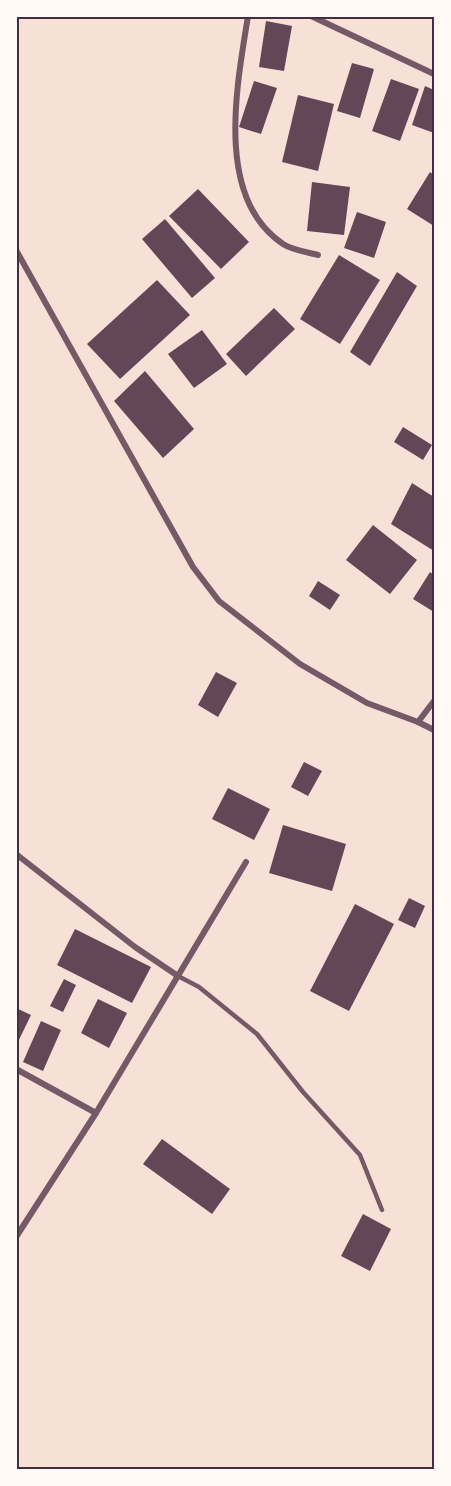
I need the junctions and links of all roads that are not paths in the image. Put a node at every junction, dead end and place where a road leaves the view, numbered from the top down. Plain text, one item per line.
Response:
1 (248, 16) edge
2 (311, 16) edge
3 (435, 74) edge
4 (16, 250) edge
5 (318, 255) dead end
6 (435, 701) edge
7 (418, 722) junction
8 (435, 730) edge
9 (16, 854) edge
10 (246, 862) dead end
11 (178, 976) junction
12 (16, 1069) edge
13 (96, 1113) junction
14 (382, 1210) dead end
15 (16, 1237) edge

1 - 5 street
2 - 3 street
4 - 7 street
6 - 7 street
7 - 8 street
9 - 11 street
10 - 11 street
11 - 13 street
11 - 14 lane
12 - 13 street
13 - 15 street

